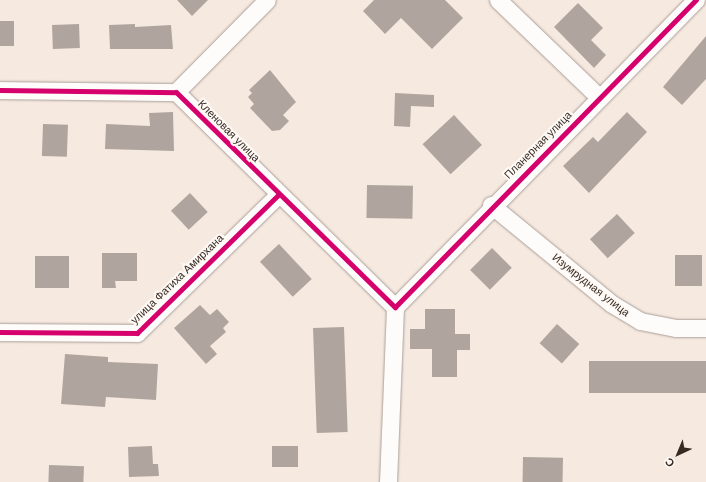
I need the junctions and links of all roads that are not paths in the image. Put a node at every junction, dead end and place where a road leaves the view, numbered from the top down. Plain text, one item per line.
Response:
1 (267, 0) edge
2 (498, 0) edge
3 (696, 0) edge
4 (0, 90) edge
5 (176, 92) junction
6 (600, 98) junction
7 (278, 195) junction
8 (492, 205) junction
9 (395, 307) junction
10 (706, 328) edge
11 (0, 332) edge
12 (388, 482) edge

1 - 5 street
2 - 6 street
3 - 6 street, Планерная улица
4 - 5 street
5 - 7 street, Кленовая улица
6 - 8 street, Планерная улица
7 - 9 street, Кленовая улица
7 - 11 street, улица Фатиха Амирхана
8 - 9 street, Планерная улица
8 - 10 street, Изумрудная улица
9 - 12 street

